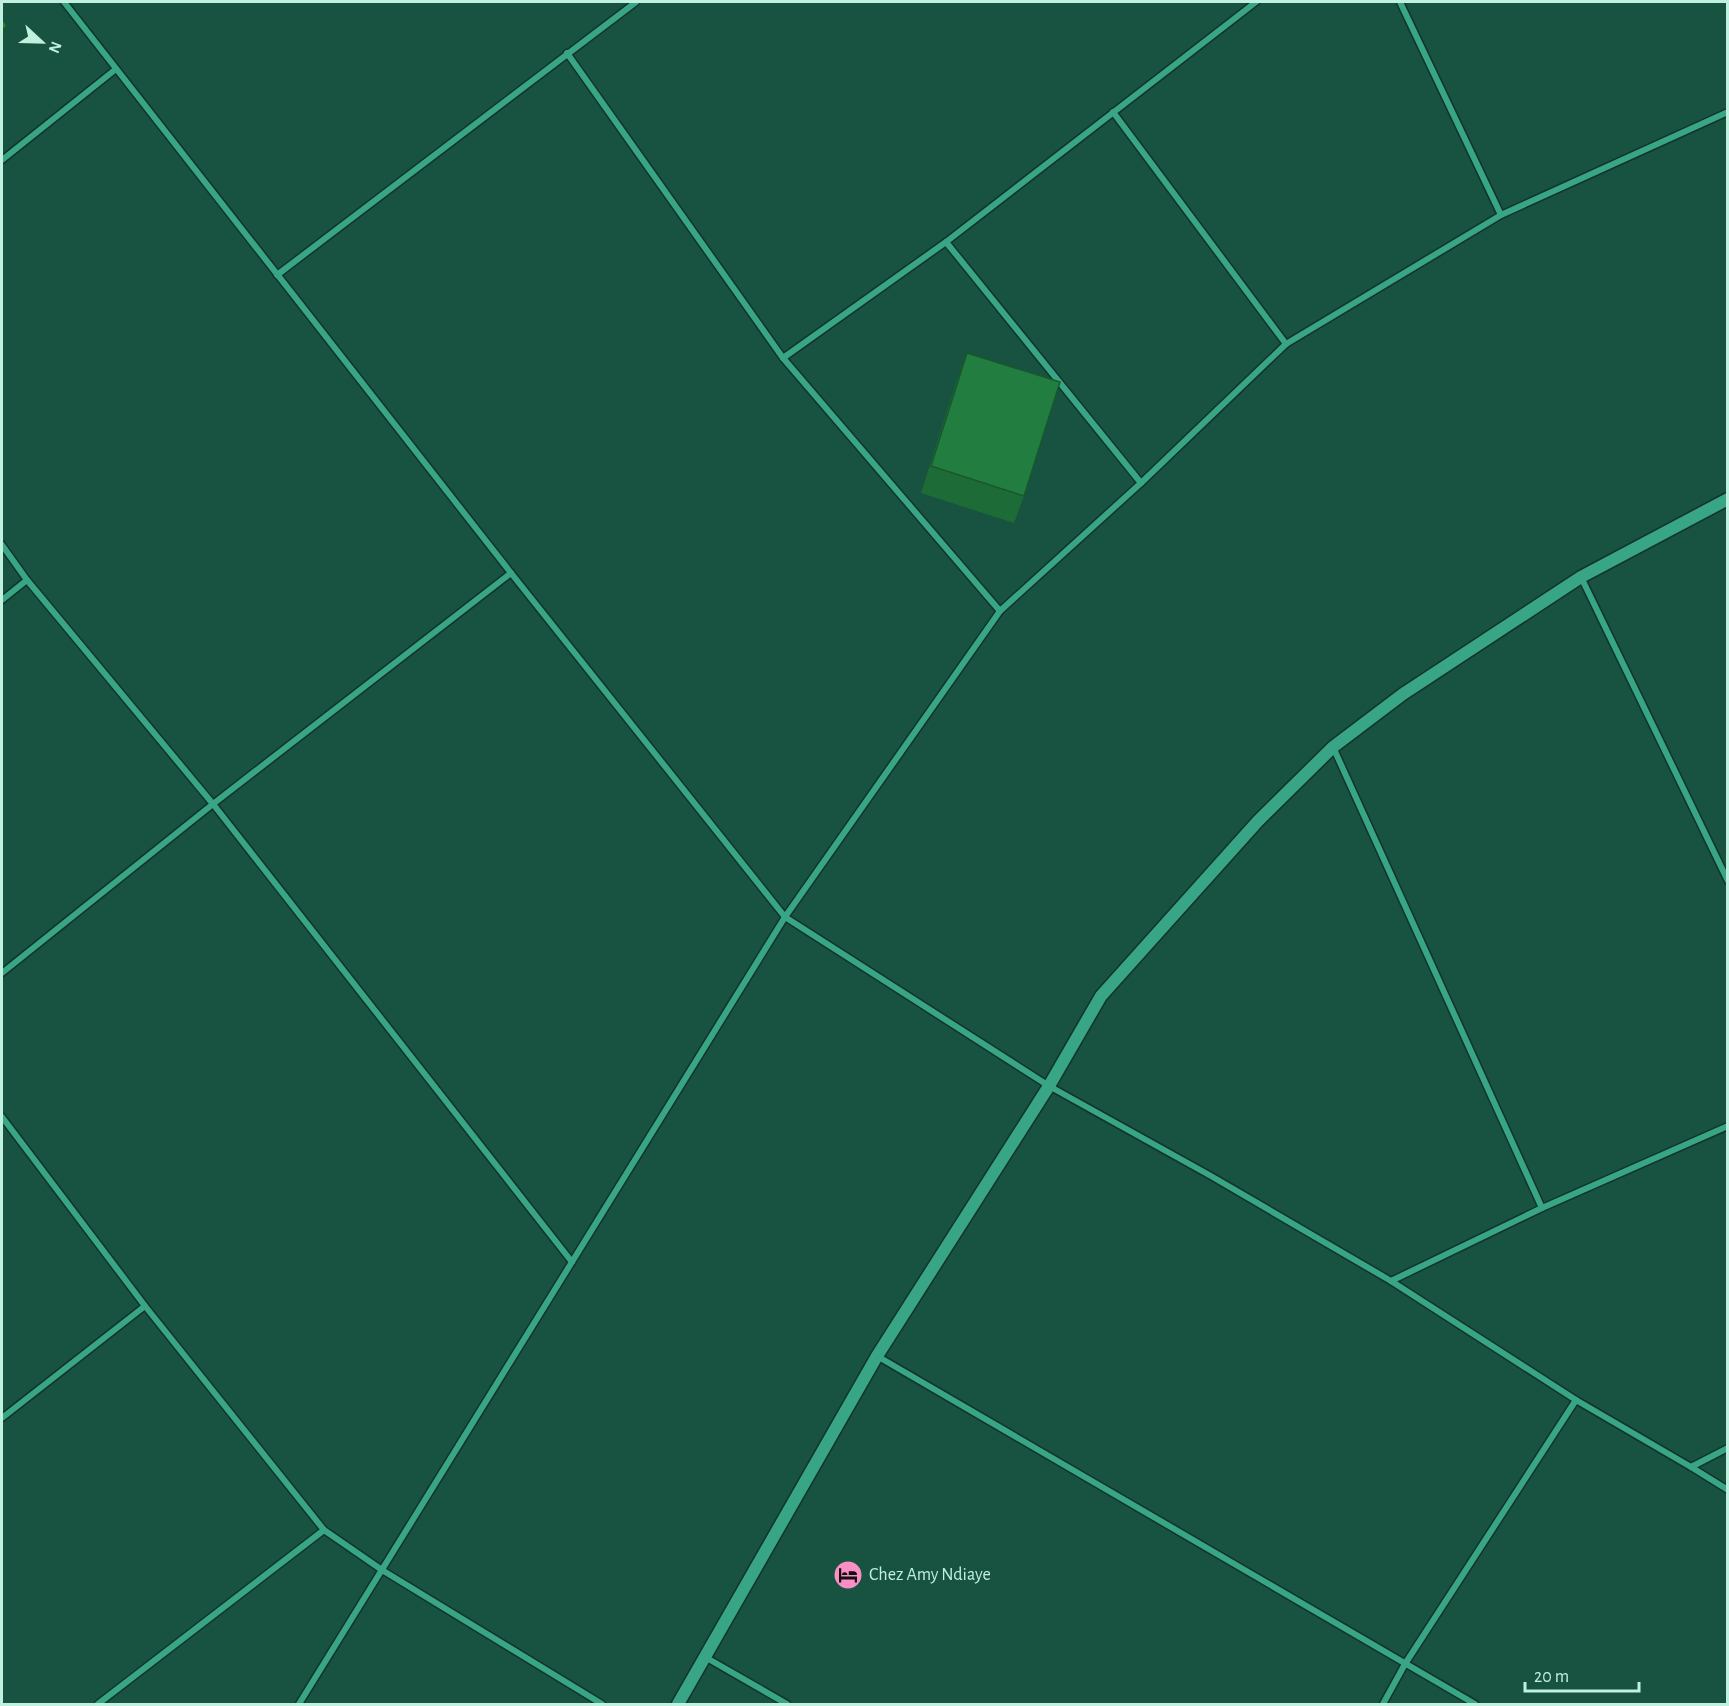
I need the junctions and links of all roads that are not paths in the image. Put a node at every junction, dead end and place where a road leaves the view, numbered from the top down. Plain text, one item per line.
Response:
1 (64, 2) edge
2 (636, 2) edge
3 (1256, 2) edge
4 (1400, 2) edge
5 (567, 53) junction
6 (116, 69) junction
7 (1113, 112) junction
8 (1728, 112) edge
9 (2, 160) edge
10 (1501, 215) junction
11 (946, 242) junction
12 (277, 275) junction
13 (1286, 344) junction
14 (783, 358) junction
15 (1140, 483) junction
16 (1728, 499) edge
17 (2, 545) edge
18 (511, 573) junction
19 (1581, 577) junction
20 (27, 580) junction
21 (2, 600) edge
22 (1000, 611) junction
23 (1334, 747) junction
24 (213, 804) junction
25 (1728, 881) edge
26 (785, 917) junction
27 (2, 973) edge
28 (1049, 1086) junction
29 (2, 1118) edge
30 (1728, 1126) edge
31 (1542, 1208) junction
32 (572, 1262) junction
33 (1391, 1281) junction
34 (145, 1306) junction
35 (876, 1356) junction
36 (1576, 1400) junction
37 (2, 1418) edge
38 (1728, 1448) edge
39 (1691, 1467) junction
40 (1728, 1490) edge
41 (324, 1530) junction
42 (382, 1570) junction
43 (705, 1658) junction
44 (1405, 1664) junction
45 (98, 1704) edge
46 (299, 1704) edge
47 (602, 1704) edge
48 (678, 1704) edge
49 (786, 1704) edge
50 (1383, 1704) edge
51 (1475, 1704) edge

1 - 6 street
2 - 5 street
3 - 7 street
4 - 10 street
5 - 12 street
5 - 14 street
6 - 9 street
6 - 12 street
7 - 11 street
7 - 13 street
8 - 10 street
10 - 13 street
11 - 14 street
11 - 15 street
12 - 18 street
13 - 15 street
14 - 22 street
15 - 22 street
16 - 19 main road
17 - 20 street
18 - 24 street
18 - 26 street
19 - 23 main road
19 - 25 street
20 - 21 street
20 - 24 street
22 - 26 street
23 - 28 main road
23 - 31 street
24 - 27 street
24 - 32 street
26 - 28 street
26 - 32 street
28 - 33 street
28 - 35 main road
29 - 34 street
30 - 31 street
31 - 33 street
32 - 42 street
33 - 36 street
34 - 37 street
34 - 41 street
35 - 43 main road
35 - 44 street
36 - 39 street
36 - 44 street
38 - 39 street
39 - 40 street
41 - 42 street
41 - 45 street
42 - 46 street
42 - 47 street
43 - 48 main road
43 - 49 street
44 - 50 street
44 - 51 street

